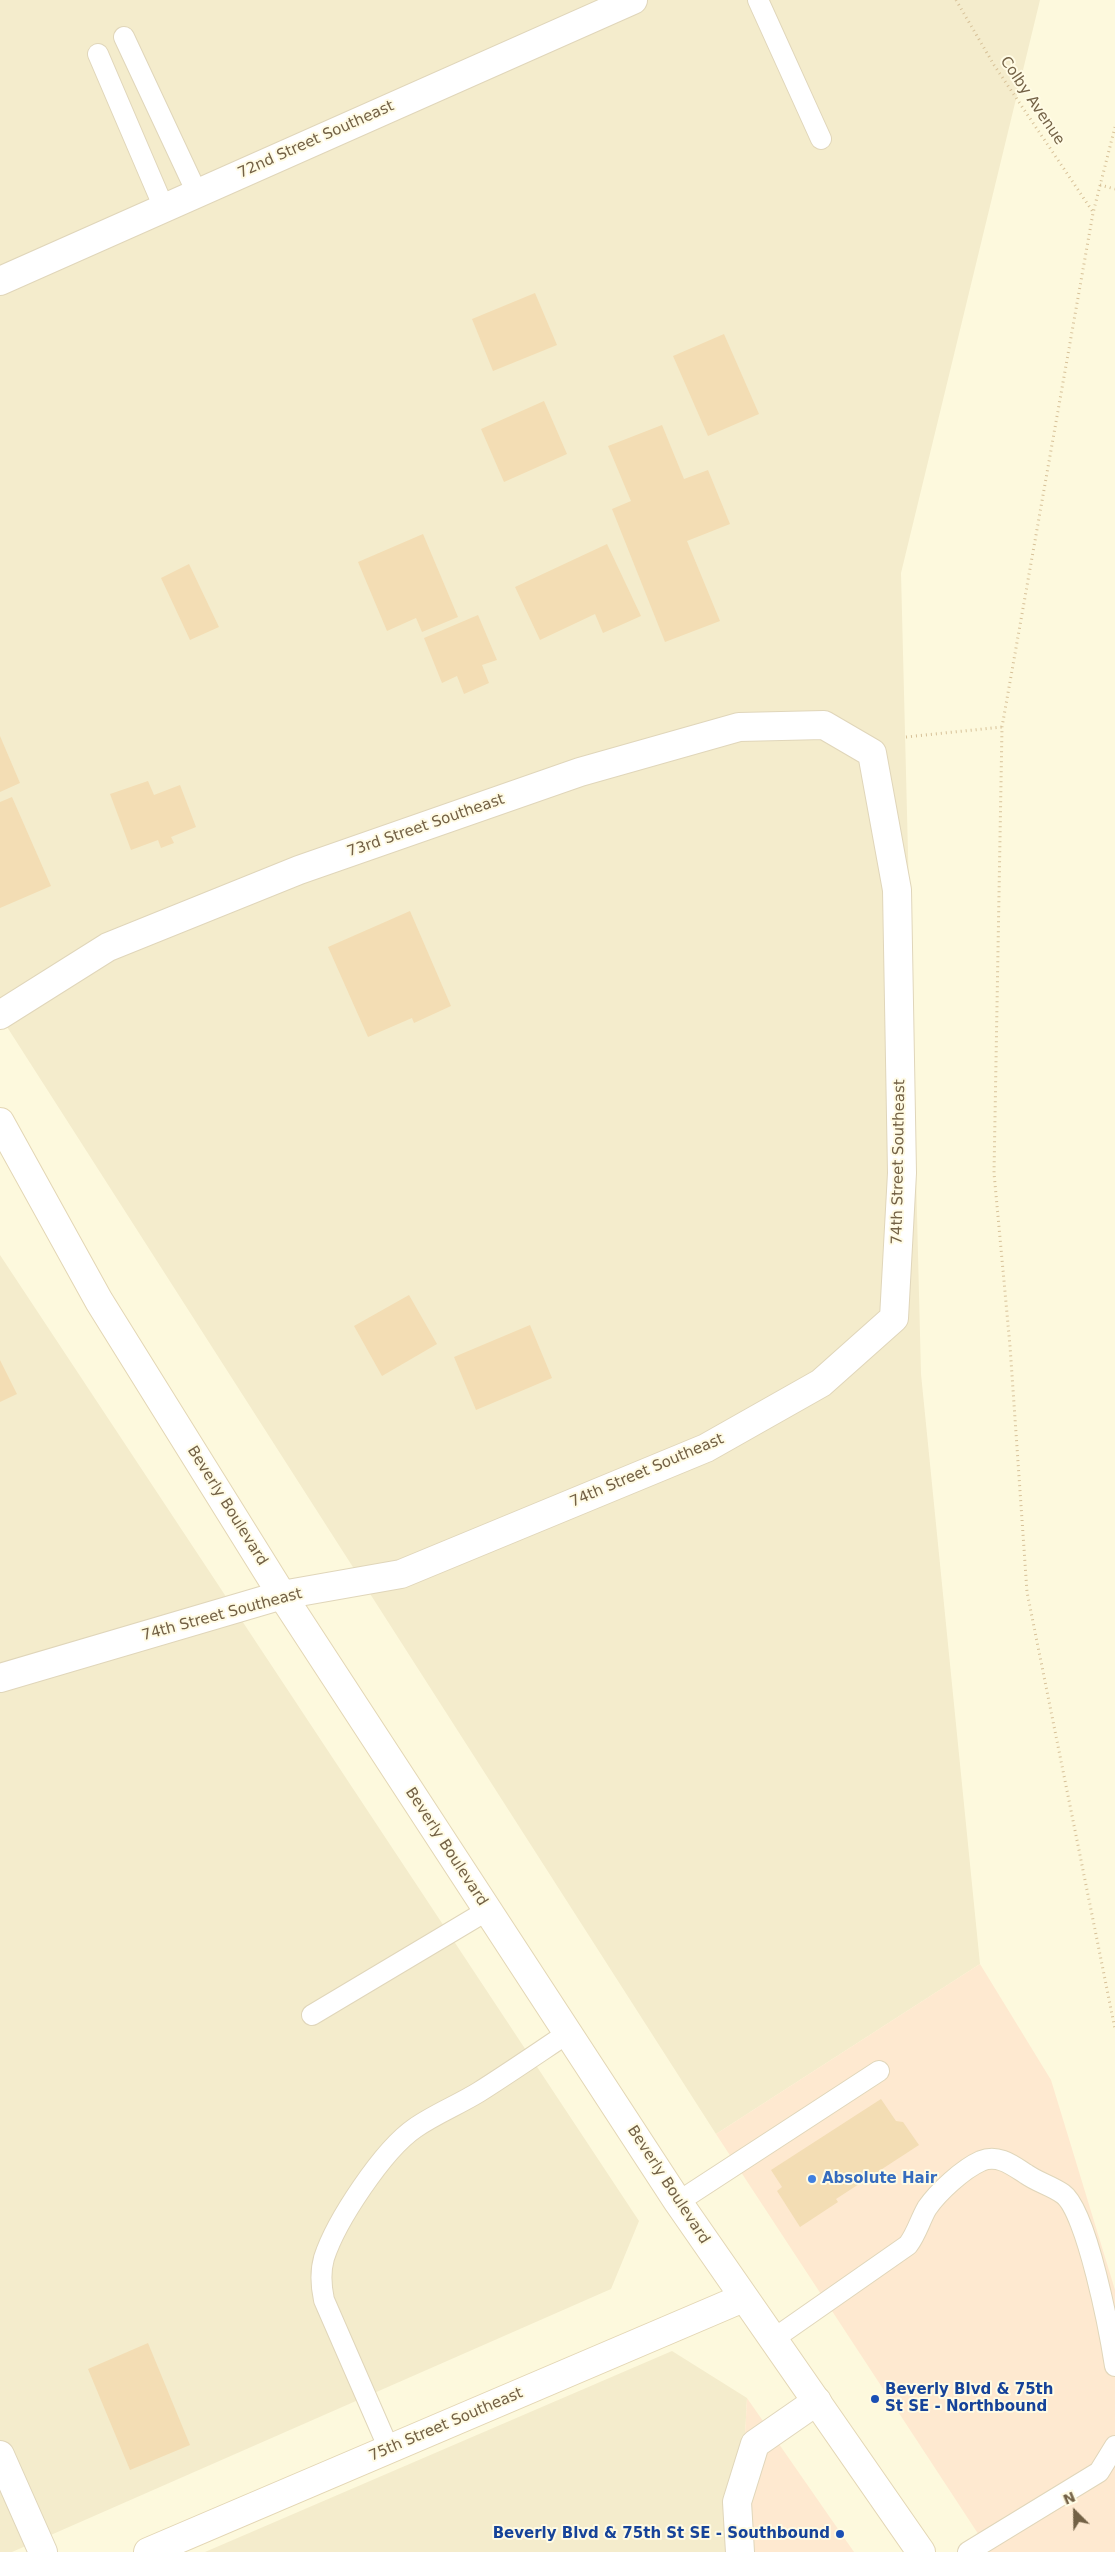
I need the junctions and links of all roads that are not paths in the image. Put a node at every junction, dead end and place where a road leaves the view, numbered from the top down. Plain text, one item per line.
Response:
1 (633, 0) edge
2 (758, 0) edge
3 (124, 37) dead end
4 (98, 54) dead end
5 (821, 139) dead end
6 (197, 194) junction
7 (164, 208) junction
8 (0, 281) edge
9 (872, 753) joint
10 (0, 1015) edge
11 (0, 1122) edge
12 (282, 1595) junction
13 (0, 1678) edge
14 (488, 1910) junction
15 (312, 2015) dead end
16 (568, 2033) junction
17 (879, 2071) dead end
18 (678, 2202) junction
19 (743, 2298) junction
20 (772, 2340) junction
21 (1115, 2366) edge
22 (817, 2401) junction
23 (1115, 2446) edge
24 (389, 2449) junction
25 (0, 2455) edge
26 (43, 2552) edge
27 (148, 2552) edge
28 (740, 2552) edge
29 (921, 2552) edge
30 (968, 2552) edge

1 - 6 street, 72nd Street Southeast
2 - 5 lane
3 - 6 lane
4 - 7 lane
6 - 7 street, 72nd Street Southeast
7 - 8 street, 72nd Street Southeast
9 - 10 street, 73rd Street Southeast
9 - 12 street, 74th Street Southeast
11 - 12 street, Beverly Boulevard
12 - 13 street, 74th Street Southeast
12 - 14 street, Beverly Boulevard
14 - 15 lane
14 - 16 street, Beverly Boulevard
16 - 18 street, Beverly Boulevard
16 - 24 lane
17 - 18 lane
18 - 19 street, Beverly Boulevard
19 - 20 street, Beverly Boulevard
19 - 24 street, 75th Street Southeast
20 - 21 lane
20 - 22 street, Beverly Boulevard
22 - 28 street
22 - 29 street, Beverly Boulevard
23 - 30 lane
24 - 27 street, 75th Street Southeast
25 - 26 street

